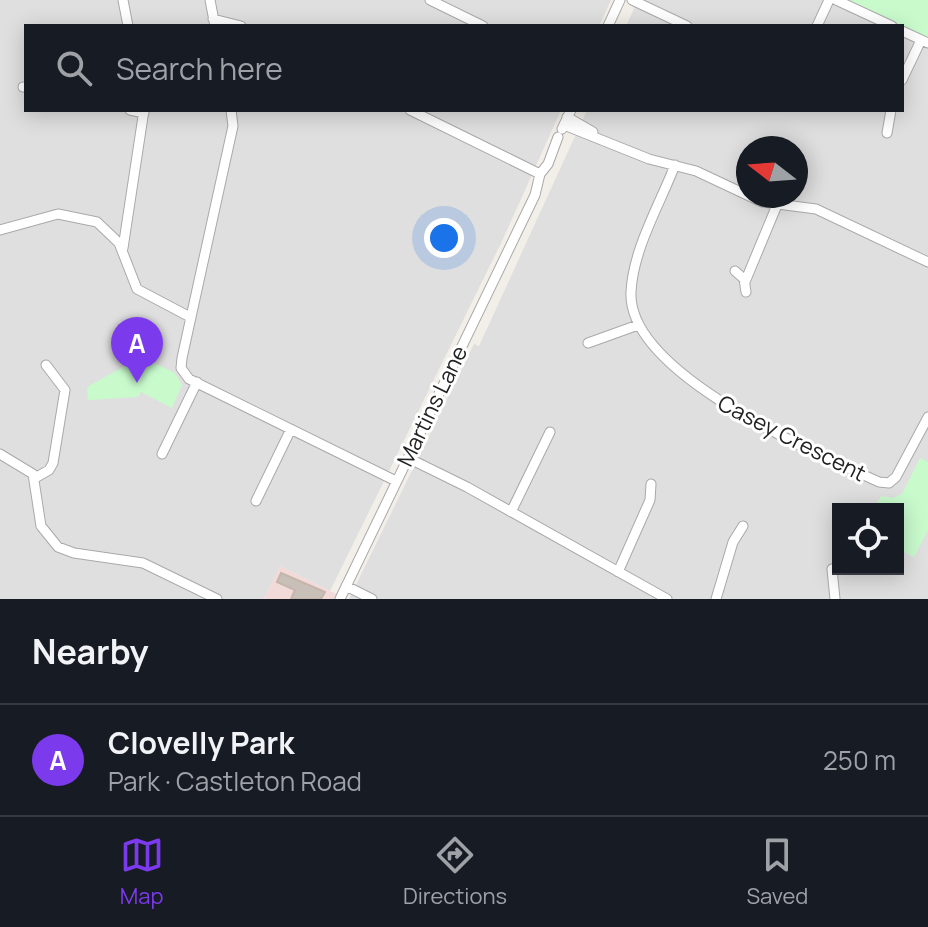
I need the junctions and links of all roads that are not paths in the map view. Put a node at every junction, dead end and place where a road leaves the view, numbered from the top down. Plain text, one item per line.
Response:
1 (123, 0) edge
2 (210, 0) edge
3 (430, 0) edge
4 (620, 0) edge
5 (632, 0) edge
6 (829, 0) edge
7 (836, 0) edge
8 (214, 22) edge
9 (128, 24) edge
10 (479, 24) edge
11 (609, 24) edge
12 (683, 24) edge
13 (818, 24) edge
14 (888, 24) edge
15 (904, 32) edge
16 (925, 41) edge
17 (904, 77) edge
18 (144, 112) edge
19 (231, 112) edge
20 (414, 112) edge
21 (891, 112) edge
22 (567, 117) edge
23 (887, 133) dead end
24 (672, 164) junction
25 (538, 173) junction
26 (736, 189) edge
27 (776, 208) edge
28 (806, 208) edge
29 (126, 210) junction
30 (0, 230) edge
31 (114, 237) junction
32 (122, 251) junction
33 (928, 262) edge
34 (735, 271) dead end
35 (190, 317) junction
36 (638, 325) junction
37 (588, 343) dead end
38 (46, 365) dead end
39 (197, 382) junction
40 (928, 417) edge
41 (291, 429) junction
42 (550, 432) dead end
43 (0, 454) edge
44 (162, 454) dead end
45 (408, 458) junction
46 (35, 478) junction
47 (396, 481) junction
48 (651, 484) dead end
49 (256, 501) dead end
50 (511, 512) junction
51 (743, 526) dead end
52 (618, 572) junction
53 (833, 575) edge
54 (346, 586) junction
55 (664, 598) edge
56 (217, 599) edge
57 (340, 599) edge
58 (372, 599) edge
59 (716, 599) edge
60 (835, 599) edge

1 - 9 street
2 - 8 street
3 - 10 street
4 - 11 street
5 - 12 street
6 - 13 street
7 - 14 street
15 - 16 street
16 - 17 street
18 - 29 street
19 - 35 street
20 - 25 street
21 - 23 street
22 - 24 street
22 - 25 street, Martins Lane
24 - 26 street
24 - 36 street
25 - 45 street, Martins Lane
27 - 34 street
28 - 33 street
29 - 31 street
29 - 32 street
30 - 31 street
31 - 32 street
32 - 35 street
35 - 39 street
36 - 37 street
36 - 40 street, Casey Crescent
38 - 46 street
39 - 41 street
39 - 44 street
41 - 47 street
41 - 49 street
42 - 50 street
43 - 46 street
45 - 47 street, Martins Lane
45 - 50 street
46 - 56 street
47 - 54 street, Martins Lane
48 - 52 street
50 - 52 street
51 - 59 street
52 - 55 street
53 - 60 street
54 - 57 street, Martins Lane
54 - 58 street

